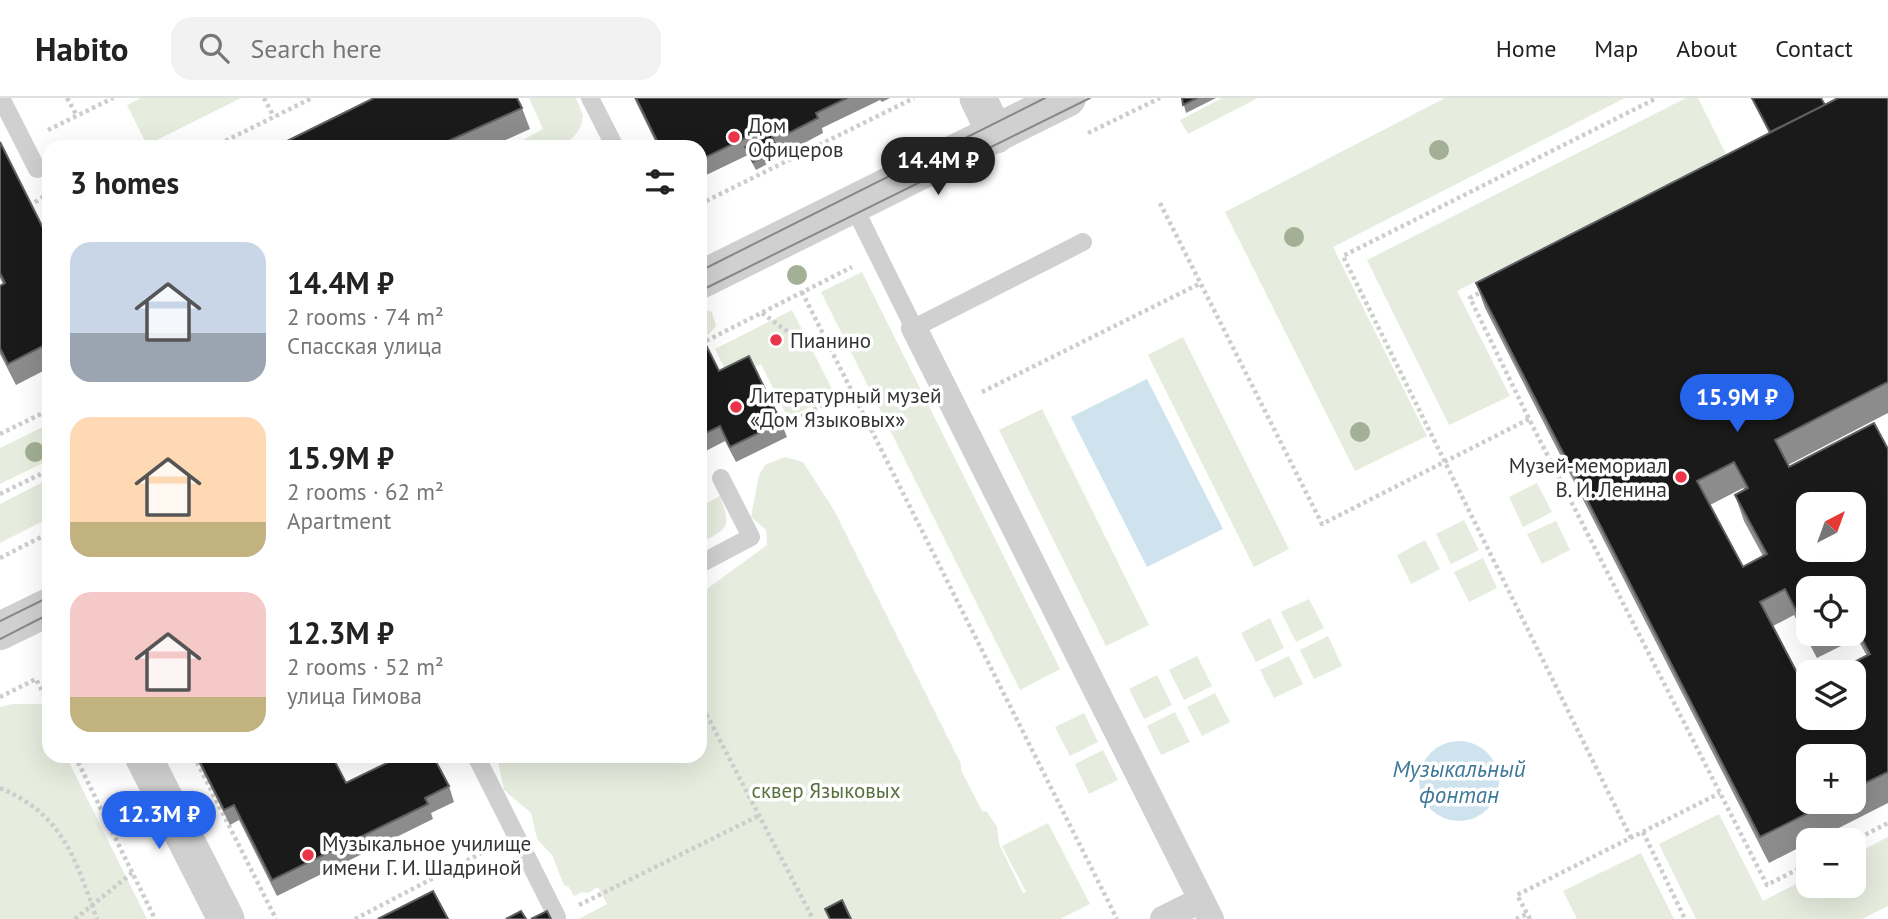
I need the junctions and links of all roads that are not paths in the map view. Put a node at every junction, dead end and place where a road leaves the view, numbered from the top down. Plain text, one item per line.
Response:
1 (1, 98) edge
2 (590, 98) edge
3 (978, 98) edge
4 (1067, 98) edge
5 (996, 135) junction
6 (611, 140) edge
7 (37, 169) dead end
8 (853, 205) junction
9 (1083, 242) dead end
10 (707, 277) edge
11 (914, 328) junction
12 (721, 478) dead end
13 (707, 560) edge
14 (42, 610) edge
15 (0, 631) edge
16 (147, 763) edge
17 (479, 763) edge
18 (1206, 910) edge
19 (557, 917) road end
20 (226, 919) edge
21 (1163, 919) edge

1 - 7 lane
2 - 6 lane
3 - 5 street
4 - 5 street
5 - 8 street
8 - 10 street
8 - 11 lane
9 - 11 lane
11 - 18 street
12 - 13 lane
14 - 15 street
16 - 20 street
17 - 19 lane
18 - 21 street

